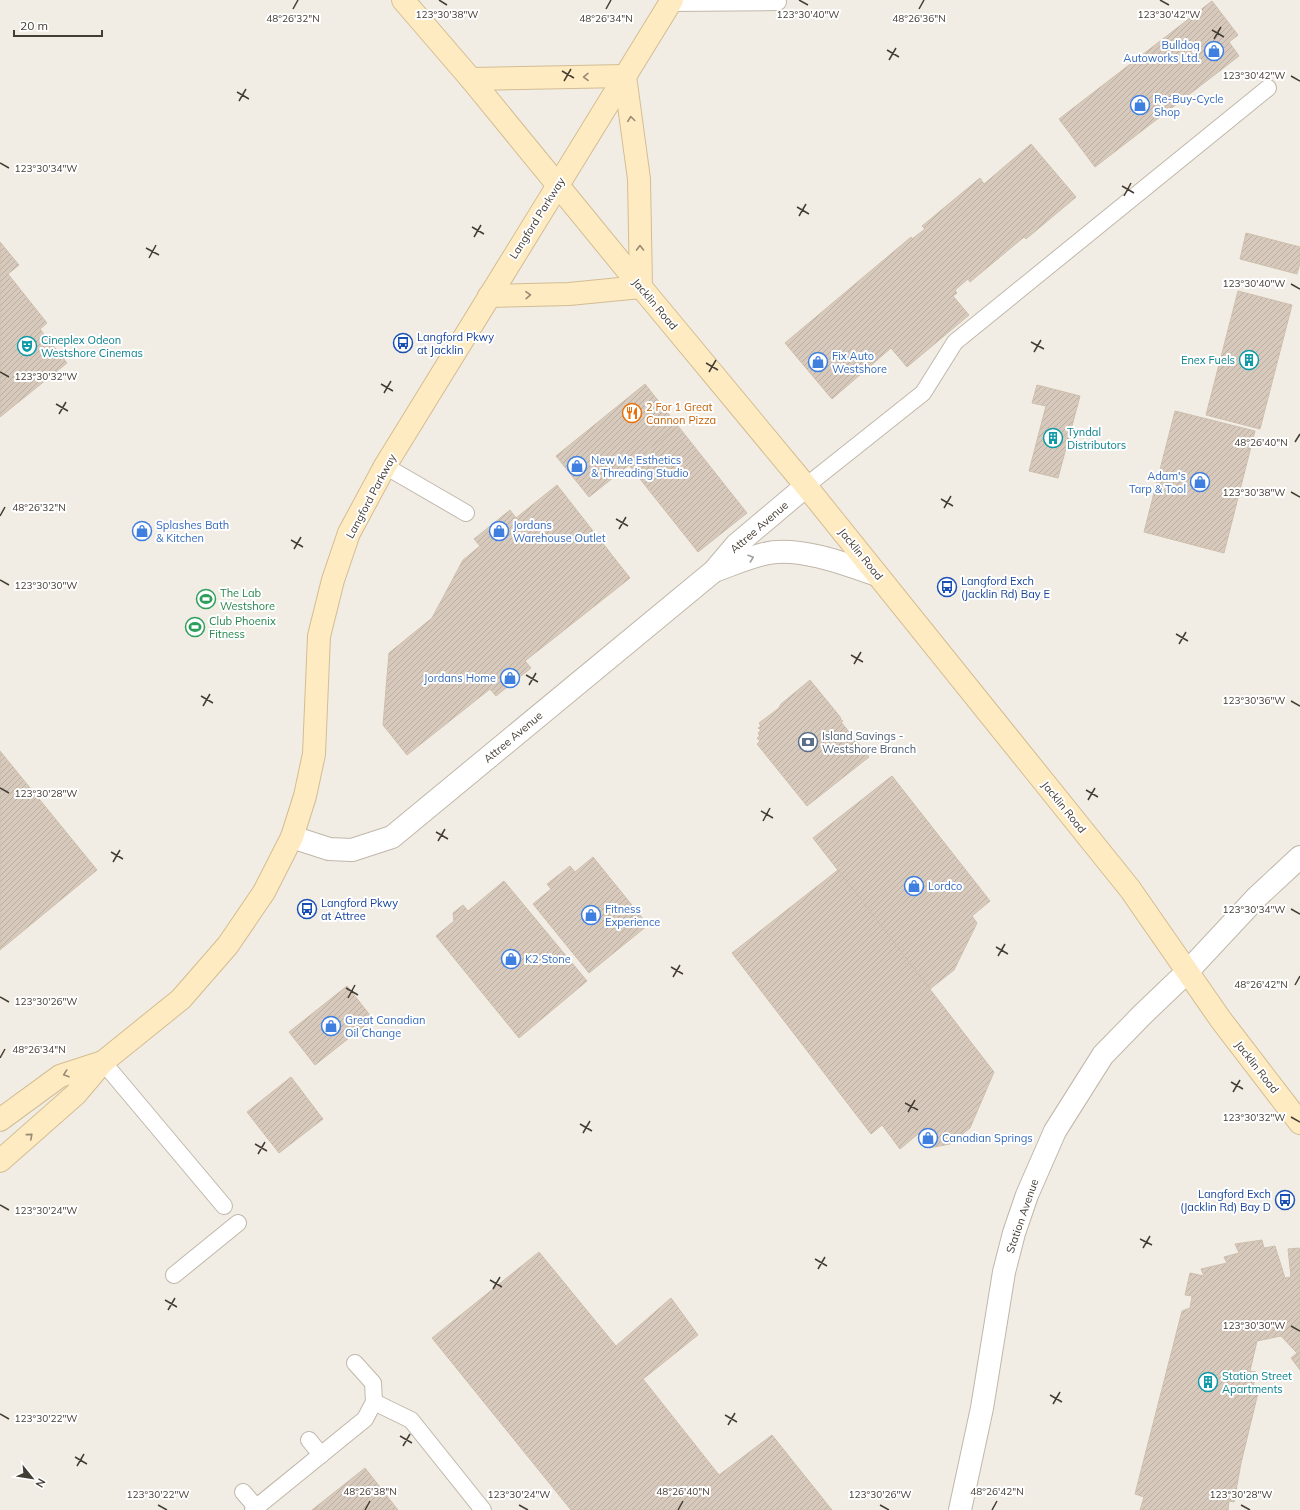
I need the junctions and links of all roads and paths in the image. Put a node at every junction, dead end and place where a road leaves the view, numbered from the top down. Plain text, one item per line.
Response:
1 (403, 0) edge
2 (672, 2) edge
3 (778, 2) dead end
4 (625, 76) junction
5 (471, 79) junction
6 (1268, 88) dead end
7 (557, 186) junction
8 (641, 288) junction
9 (488, 296) junction
10 (385, 466) junction
11 (806, 486) junction
12 (466, 513) dead end
13 (714, 570) junction
14 (877, 574) junction
15 (292, 837) junction
16 (1300, 857) edge
17 (1188, 971) junction
18 (103, 1062) junction
19 (0, 1120) edge
20 (1300, 1123) edge
21 (0, 1161) edge
22 (224, 1206) dead end
23 (238, 1223) dead end
24 (174, 1275) dead end
25 (355, 1362) dead end
26 (374, 1402) junction
27 (309, 1440) dead end
28 (320, 1455) junction
29 (243, 1492) dead end
30 (254, 1509) edge
31 (483, 1510) edge
32 (960, 1510) edge

1 - 5 main road, Jacklin Road
2 - 3 lane
2 - 4 main road, Langford Parkway
4 -> 5 main road
4 - 7 main road, Langford Parkway
8 -> 4 main road
5 - 7 main road, Jacklin Road
6 - 11 lane
7 - 8 main road, Jacklin Road
7 - 9 main road, Langford Parkway
9 -> 8 main road
8 - 11 main road, Jacklin Road
9 - 10 main road, Langford Parkway
10 - 12 lane
10 - 15 main road, Langford Parkway
11 - 13 street, Attree Avenue
11 - 14 main road, Jacklin Road
13 -> 14 street, Attree Avenue
13 - 15 street, Attree Avenue
14 - 17 main road, Jacklin Road
15 - 18 main road, Langford Parkway
16 - 17 street, Station Avenue
17 - 20 main road, Jacklin Road
17 - 32 street, Station Avenue
18 -> 19 main road, Langford Parkway
21 -> 18 main road, Langford Parkway
18 - 22 lane
23 - 24 lane
25 - 26 lane
26 - 28 lane
26 - 31 lane
27 - 28 lane
28 - 30 lane
29 - 30 lane

